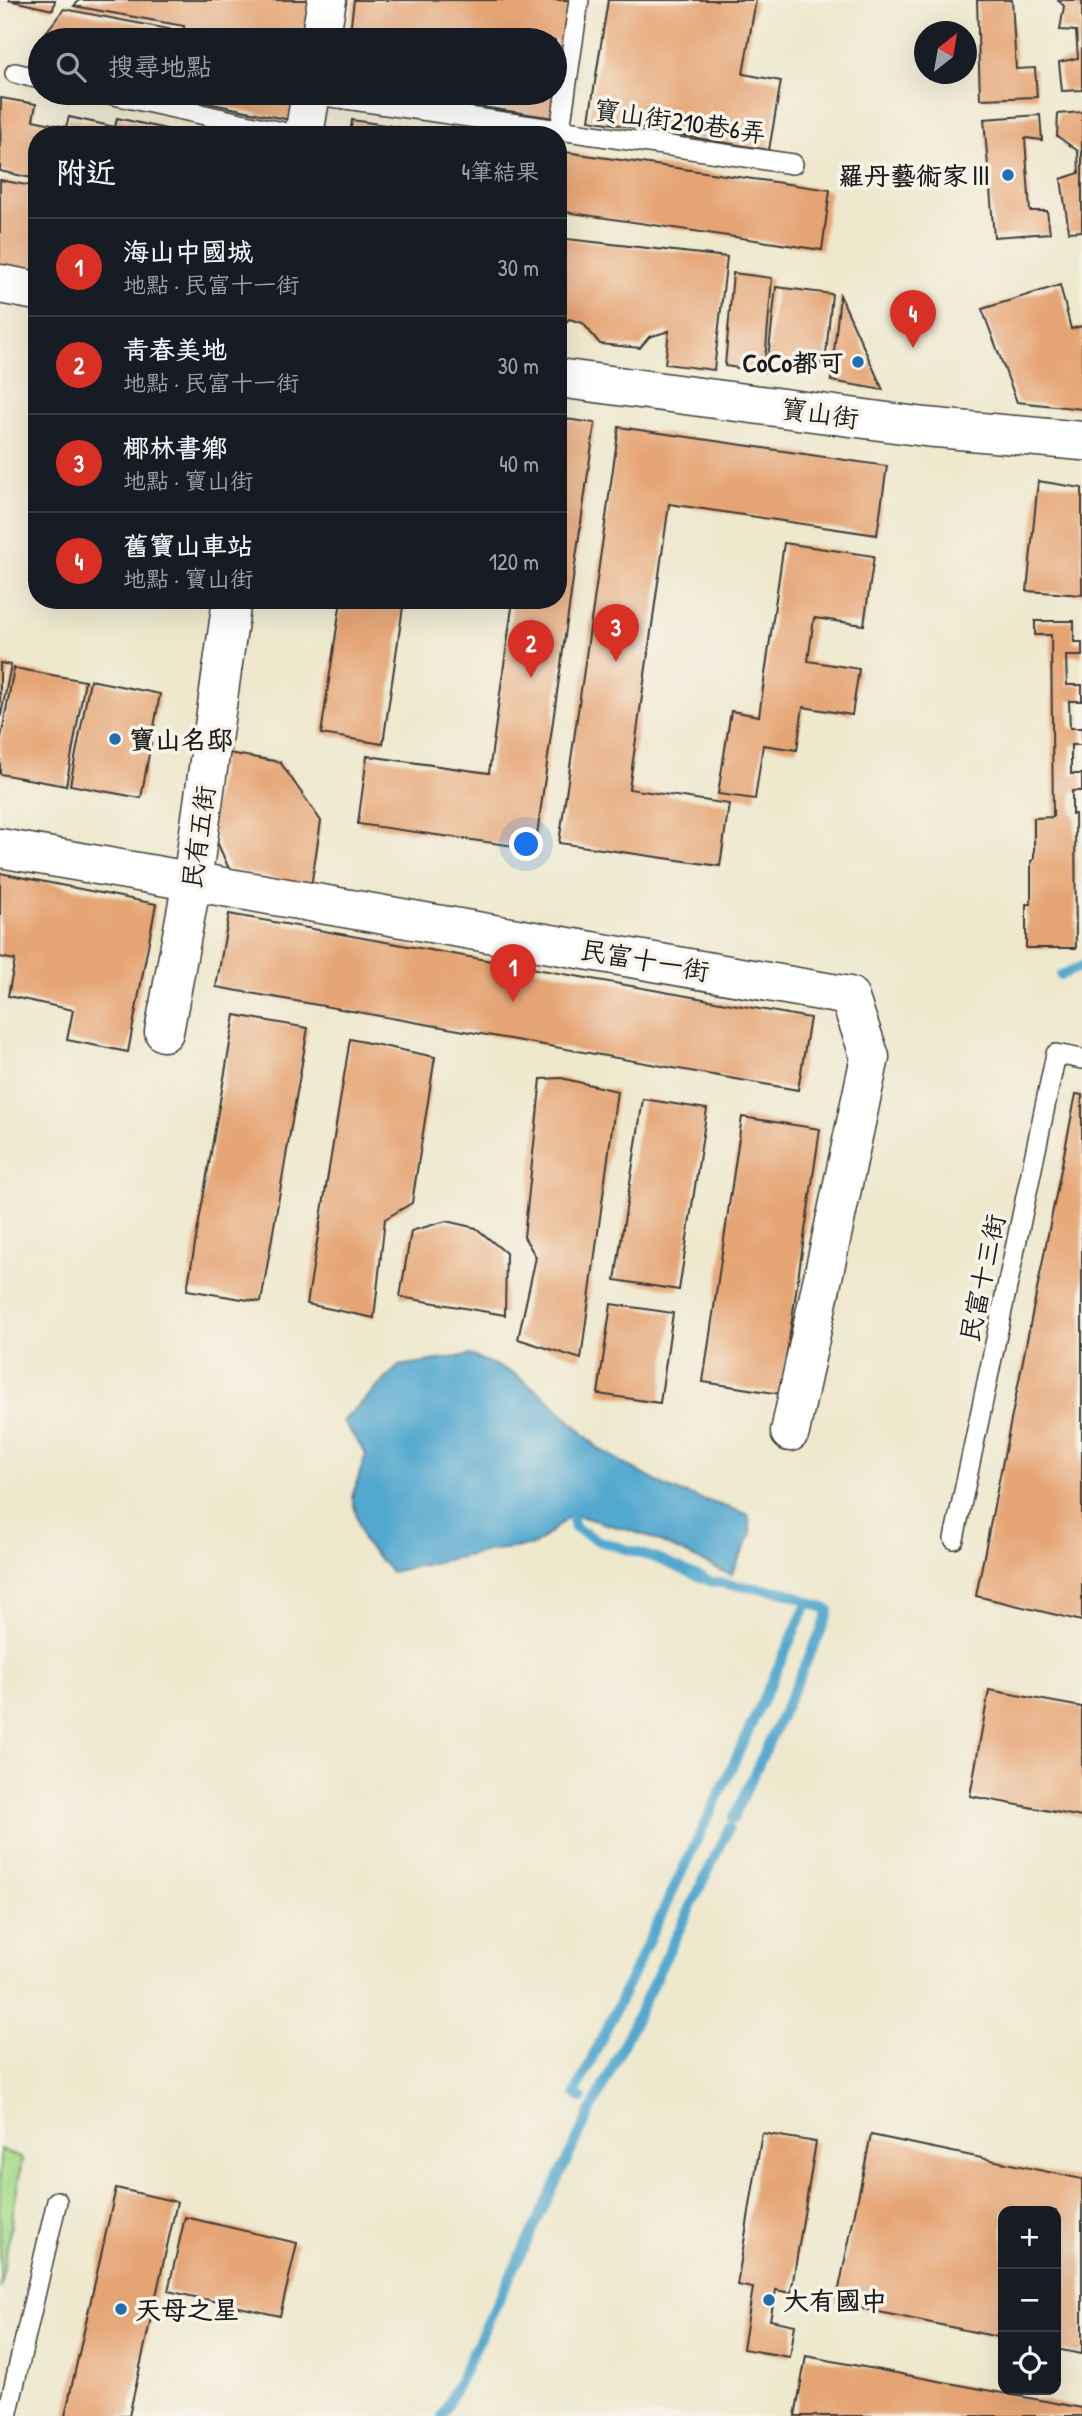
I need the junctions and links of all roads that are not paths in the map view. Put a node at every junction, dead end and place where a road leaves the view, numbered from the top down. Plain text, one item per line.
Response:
1 (327, 0) edge
2 (579, 0) edge
3 (322, 28) edge
4 (15, 73) dead end
5 (28, 76) edge
6 (567, 82) edge
7 (160, 105) edge
8 (309, 105) edge
9 (387, 105) edge
10 (564, 105) edge
11 (255, 126) edge
12 (306, 126) edge
13 (532, 126) edge
14 (561, 126) edge
15 (567, 131) edge
16 (793, 163) dead end
17 (0, 284) edge
18 (28, 289) edge
19 (567, 379) edge
20 (1082, 441) edge
21 (231, 609) edge
22 (0, 848) edge
23 (192, 881) junction
24 (164, 1031) dead end
25 (1082, 1059) edge
26 (790, 1432) dead end
27 (954, 1539) dead end
28 (57, 2201) dead end
29 (6, 2416) edge

1 - 3 street
2 - 6 lane
4 - 5 lane
7 - 11 lane
8 - 12 street
9 - 13 lane, 寶山街210巷6弄
10 - 14 lane
15 - 16 lane, 寶山街210巷6弄
17 - 18 street
19 - 20 street, 寶山街
21 - 23 street, 民有五街
22 - 23 street, 民富十一街
23 - 24 street, 民有五街
23 - 26 street, 民富十一街
25 - 27 lane, 民富十三街
28 - 29 lane

